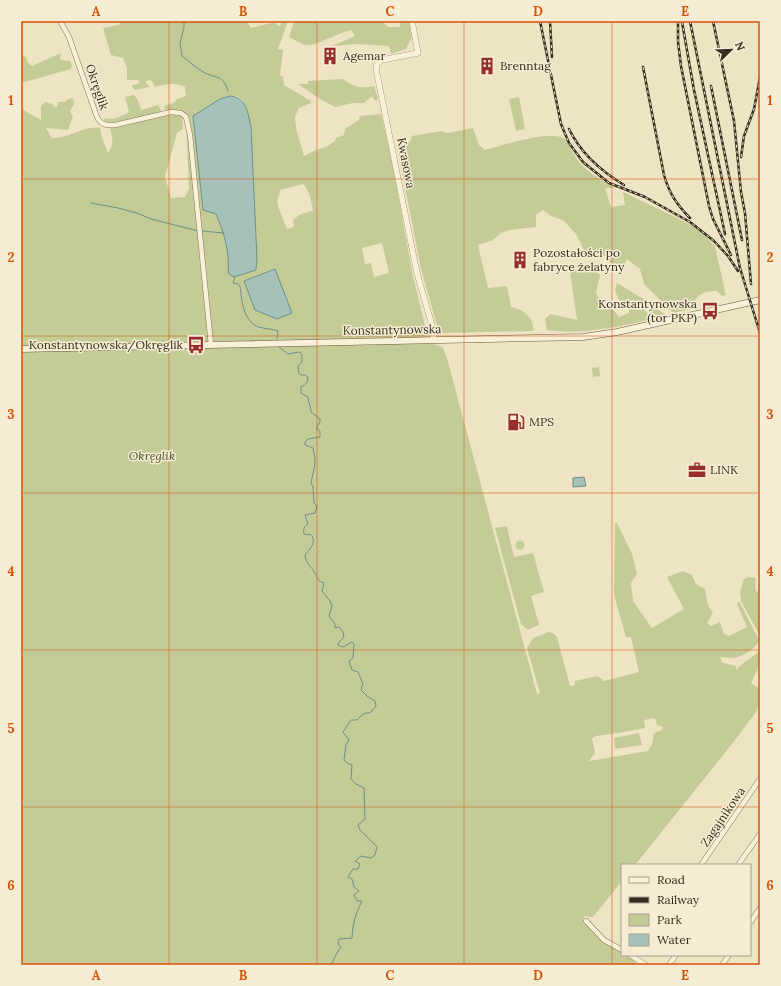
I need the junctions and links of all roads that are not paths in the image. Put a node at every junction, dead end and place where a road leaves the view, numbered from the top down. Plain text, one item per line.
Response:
1 (60, 21) edge
2 (412, 21) edge
3 (760, 300) edge
4 (434, 340) junction
5 (211, 345) junction
6 (21, 349) edge
7 (760, 779) edge
8 (760, 834) edge
9 (702, 864) edge
10 (739, 864) edge
11 (760, 908) edge
12 (586, 920) dead end
13 (751, 922) edge
14 (621, 949) edge
15 (634, 956) edge
16 (675, 956) edge
17 (728, 956) edge
18 (645, 965) edge
19 (669, 965) edge
20 (722, 965) edge

1 - 5 street, Okręglik
2 - 4 street, Kwasowa
3 - 4 main road, Konstantynowska
4 - 5 main road, Konstantynowska
5 - 6 main road, Konstantynowska
7 - 9 street, Zagajnikowa
8 - 10 street
11 - 13 street
12 - 14 street
15 - 18 street
16 - 19 street
17 - 20 street

